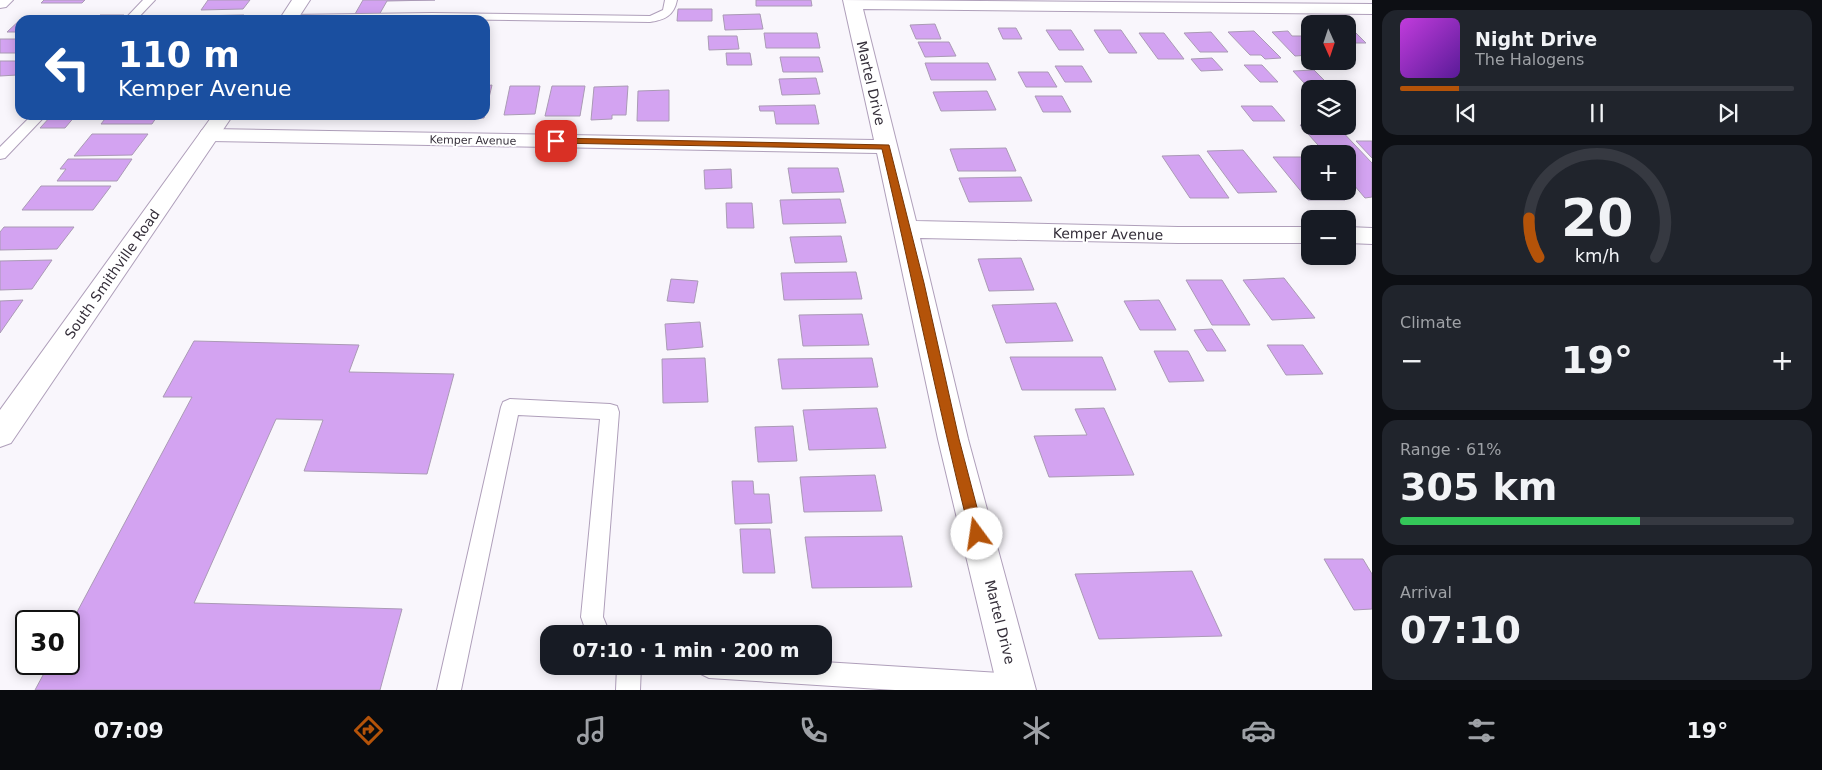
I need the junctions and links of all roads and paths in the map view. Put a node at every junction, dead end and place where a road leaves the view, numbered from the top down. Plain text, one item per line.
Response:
1 (4, 0) edge
2 (149, 0) edge
3 (302, 0) edge
4 (671, 0) edge
5 (853, 2) edge
6 (0, 4) edge
7 (1372, 9) edge
8 (135, 15) edge
9 (292, 15) edge
10 (490, 17) edge
11 (34, 120) edge
12 (216, 125) edge
13 (886, 146) junction
14 (0, 155) edge
15 (906, 229) junction
16 (1301, 235) edge
17 (1356, 235) edge
18 (1372, 236) edge
19 (2, 428) edge
20 (595, 625) edge
21 (629, 675) edge
22 (832, 675) edge
23 (1017, 688) edge
24 (449, 690) edge
25 (628, 690) edge

1 - 6 street
2 - 8 lane
3 - 9 street
4 - 10 lane
5 - 7 street
5 - 13 street, Martel Drive
11 - 14 lane
12 - 13 street, Kemper Avenue
12 - 19 street, South Smithville Road
13 - 15 street, Martel Drive
15 - 16 street, Kemper Avenue
15 - 23 street, Martel Drive
17 - 18 street
20 - 24 lane
21 - 25 lane
22 - 23 lane

